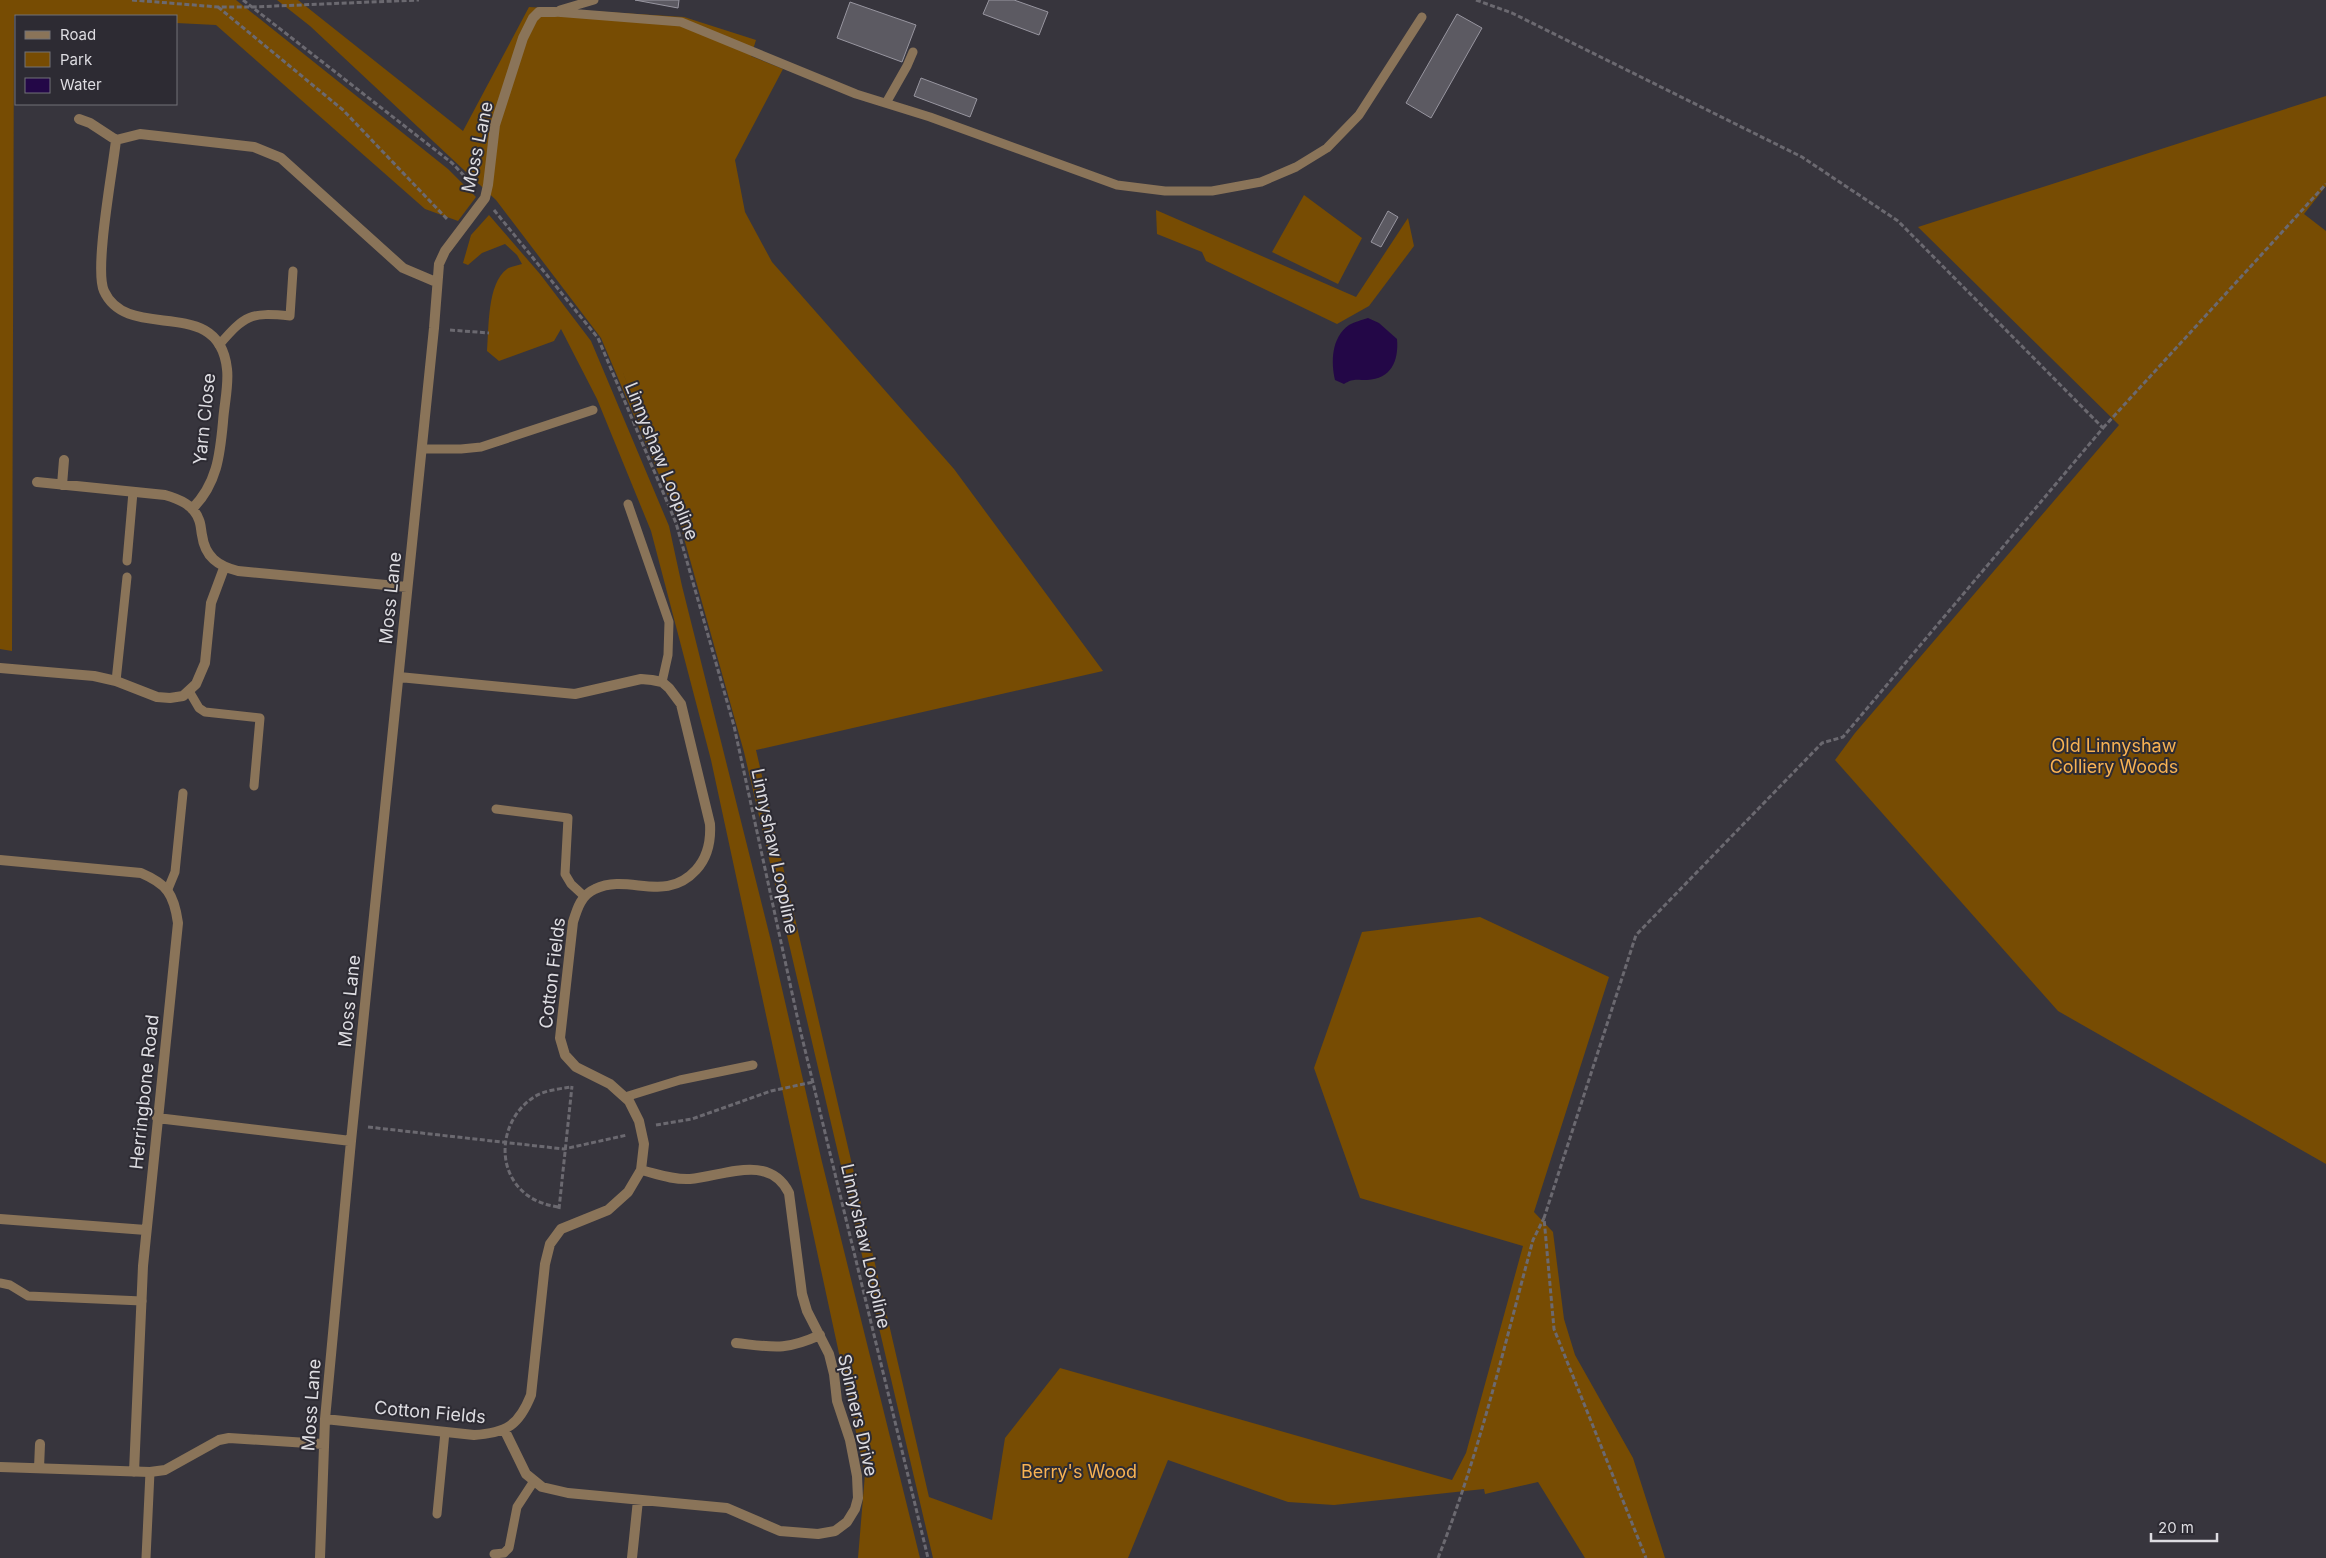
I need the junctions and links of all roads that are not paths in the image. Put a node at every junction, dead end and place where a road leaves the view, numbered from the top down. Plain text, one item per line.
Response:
1 (594, 0) edge
2 (555, 12) junction
3 (1422, 17) dead end
4 (913, 52) dead end
5 (886, 103) junction
6 (79, 119) dead end
7 (116, 140) junction
8 (294, 272) dead end
9 (436, 282) junction
10 (219, 345) junction
11 (593, 410) dead end
12 (422, 449) junction
13 (64, 460) dead end
14 (37, 482) dead end
15 (62, 485) junction
16 (133, 492) junction
17 (628, 504) dead end
18 (192, 509) junction
19 (127, 561) dead end
20 (224, 568) junction
21 (126, 578) dead end
22 (407, 588) junction
23 (0, 668) edge
24 (399, 677) junction
25 (116, 681) junction
26 (662, 682) junction
27 (189, 691) junction
28 (254, 786) dead end
29 (183, 793) dead end
30 (496, 809) dead end
31 (0, 860) edge
32 (168, 889) junction
33 (584, 896) junction
34 (753, 1065) dead end
35 (625, 1097) junction
36 (157, 1118) junction
37 (351, 1141) junction
38 (641, 1170) junction
39 (0, 1218) edge
40 (146, 1230) junction
41 (0, 1283) edge
42 (142, 1301) junction
43 (820, 1335) junction
44 (736, 1343) dead end
45 (325, 1419) junction
46 (504, 1429) junction
47 (445, 1432) junction
48 (40, 1444) dead end
49 (323, 1444) junction
50 (0, 1467) edge
51 (39, 1468) junction
52 (134, 1472) junction
53 (150, 1472) junction
54 (534, 1481) junction
55 (638, 1500) junction
56 (437, 1514) dead end
57 (494, 1554) dead end
58 (146, 1558) edge
59 (320, 1558) edge
60 (632, 1558) edge

1 - 2 lane
2 - 5 lane
2 - 9 street, Moss Lane
3 - 5 lane
4 - 5 lane
6 - 7 street
7 - 9 street
7 - 10 street, Yarn Close
8 - 10 lane
9 - 12 street, Moss Lane
10 - 18 street, Yarn Close
11 - 12 lane
12 - 22 street, Moss Lane
13 - 15 street
14 - 15 street
15 - 16 street
16 - 18 street
16 - 19 lane
17 - 26 lane
18 - 20 street
20 - 22 street
20 - 27 street
21 - 25 lane
22 - 24 street, Moss Lane
23 - 25 street
24 - 26 street
24 - 37 street, Moss Lane
25 - 27 street
26 - 33 street
27 - 28 lane
29 - 32 lane
30 - 33 lane
31 - 32 street
32 - 36 street, Herringbone Road
33 - 35 street, Cotton Fields
34 - 35 lane
35 - 38 street, Cotton Fields
36 - 37 street
36 - 40 street, Herringbone Road
37 - 45 street, Moss Lane
38 - 43 street, Spinners Drive
38 - 46 street, Cotton Fields
39 - 40 street
40 - 42 street, Herringbone Road
41 - 42 lane
42 - 52 street, Herringbone Road
43 - 44 street, Spinners Drive
43 - 55 street, Spinners Drive
45 - 47 street, Cotton Fields
45 - 49 street, Moss Lane
46 - 47 street, Cotton Fields
46 - 54 street
47 - 56 lane
48 - 51 street
49 - 53 street
49 - 59 street, Moss Lane
50 - 51 street
51 - 52 street
52 - 53 street
53 - 58 lane
54 - 55 street, Spinners Drive
54 - 57 lane
55 - 60 street

